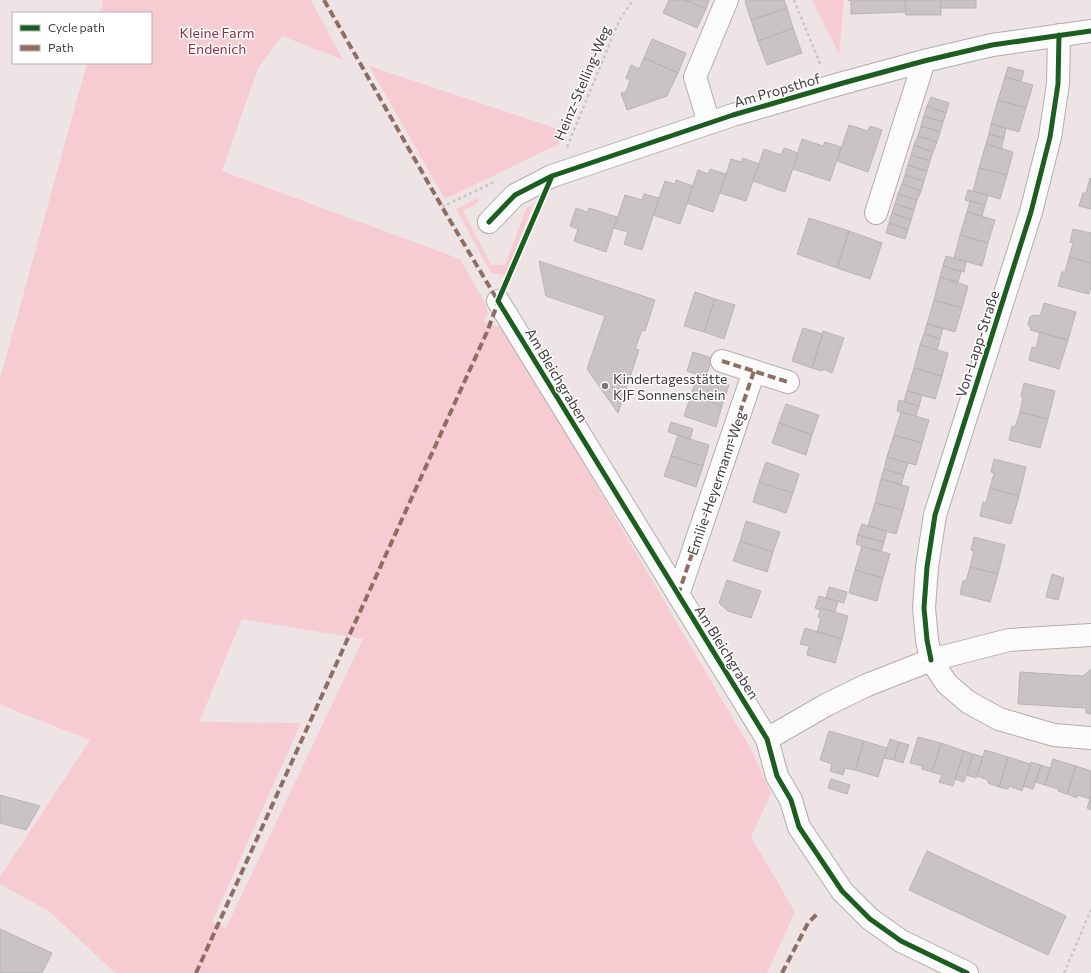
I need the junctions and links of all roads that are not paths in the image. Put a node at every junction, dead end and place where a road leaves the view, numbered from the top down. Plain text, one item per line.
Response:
1 (727, 0) edge
2 (1091, 31) edge
3 (1059, 35) junction
4 (924, 61) junction
5 (709, 123) junction
6 (876, 214) dead end
7 (489, 222) dead end
8 (498, 301) dead end
9 (722, 361) dead end
10 (754, 371) junction
11 (788, 382) dead end
12 (678, 595) junction
13 (1091, 635) edge
14 (931, 660) junction
15 (1091, 738) edge
16 (767, 739) junction
17 (967, 973) edge

1 - 5 street
2 - 3 street, Am Propsthof
3 - 4 street, Am Propsthof
3 - 14 street, Von-Lapp-Straße
4 - 5 street, Am Propsthof
4 - 6 street
5 - 7 street, Am Propsthof
8 - 12 street, Am Bleichgraben
9 - 10 street
10 - 11 street
10 - 12 street, Emilie-Heyermann-Weg
12 - 16 street, Am Bleichgraben
13 - 14 street
14 - 15 street
14 - 16 street
16 - 17 street, Am Bleichgraben

